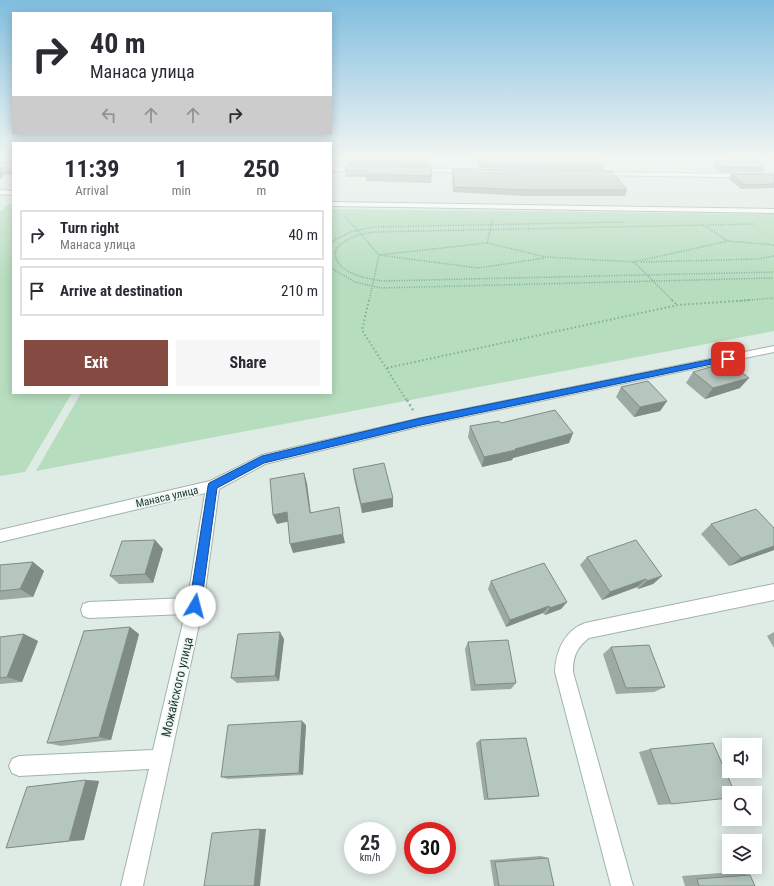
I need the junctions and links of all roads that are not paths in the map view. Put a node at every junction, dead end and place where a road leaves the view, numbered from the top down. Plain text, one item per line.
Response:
1 (332, 204) edge
2 (774, 211) edge
3 (774, 349) edge
4 (213, 486) junction
5 (0, 536) edge
6 (774, 592) edge
7 (195, 606) junction
8 (89, 610) dead end
9 (161, 759) junction
10 (19, 766) dead end
11 (132, 886) edge
12 (622, 886) edge

1 - 2 street
3 - 4 street, Манаса улица
4 - 5 street, Манаса улица
4 - 7 street, Можайского улица
6 - 12 street
7 - 8 street
7 - 9 street, Можайского улица
9 - 10 street
9 - 11 street, Можайского улица

